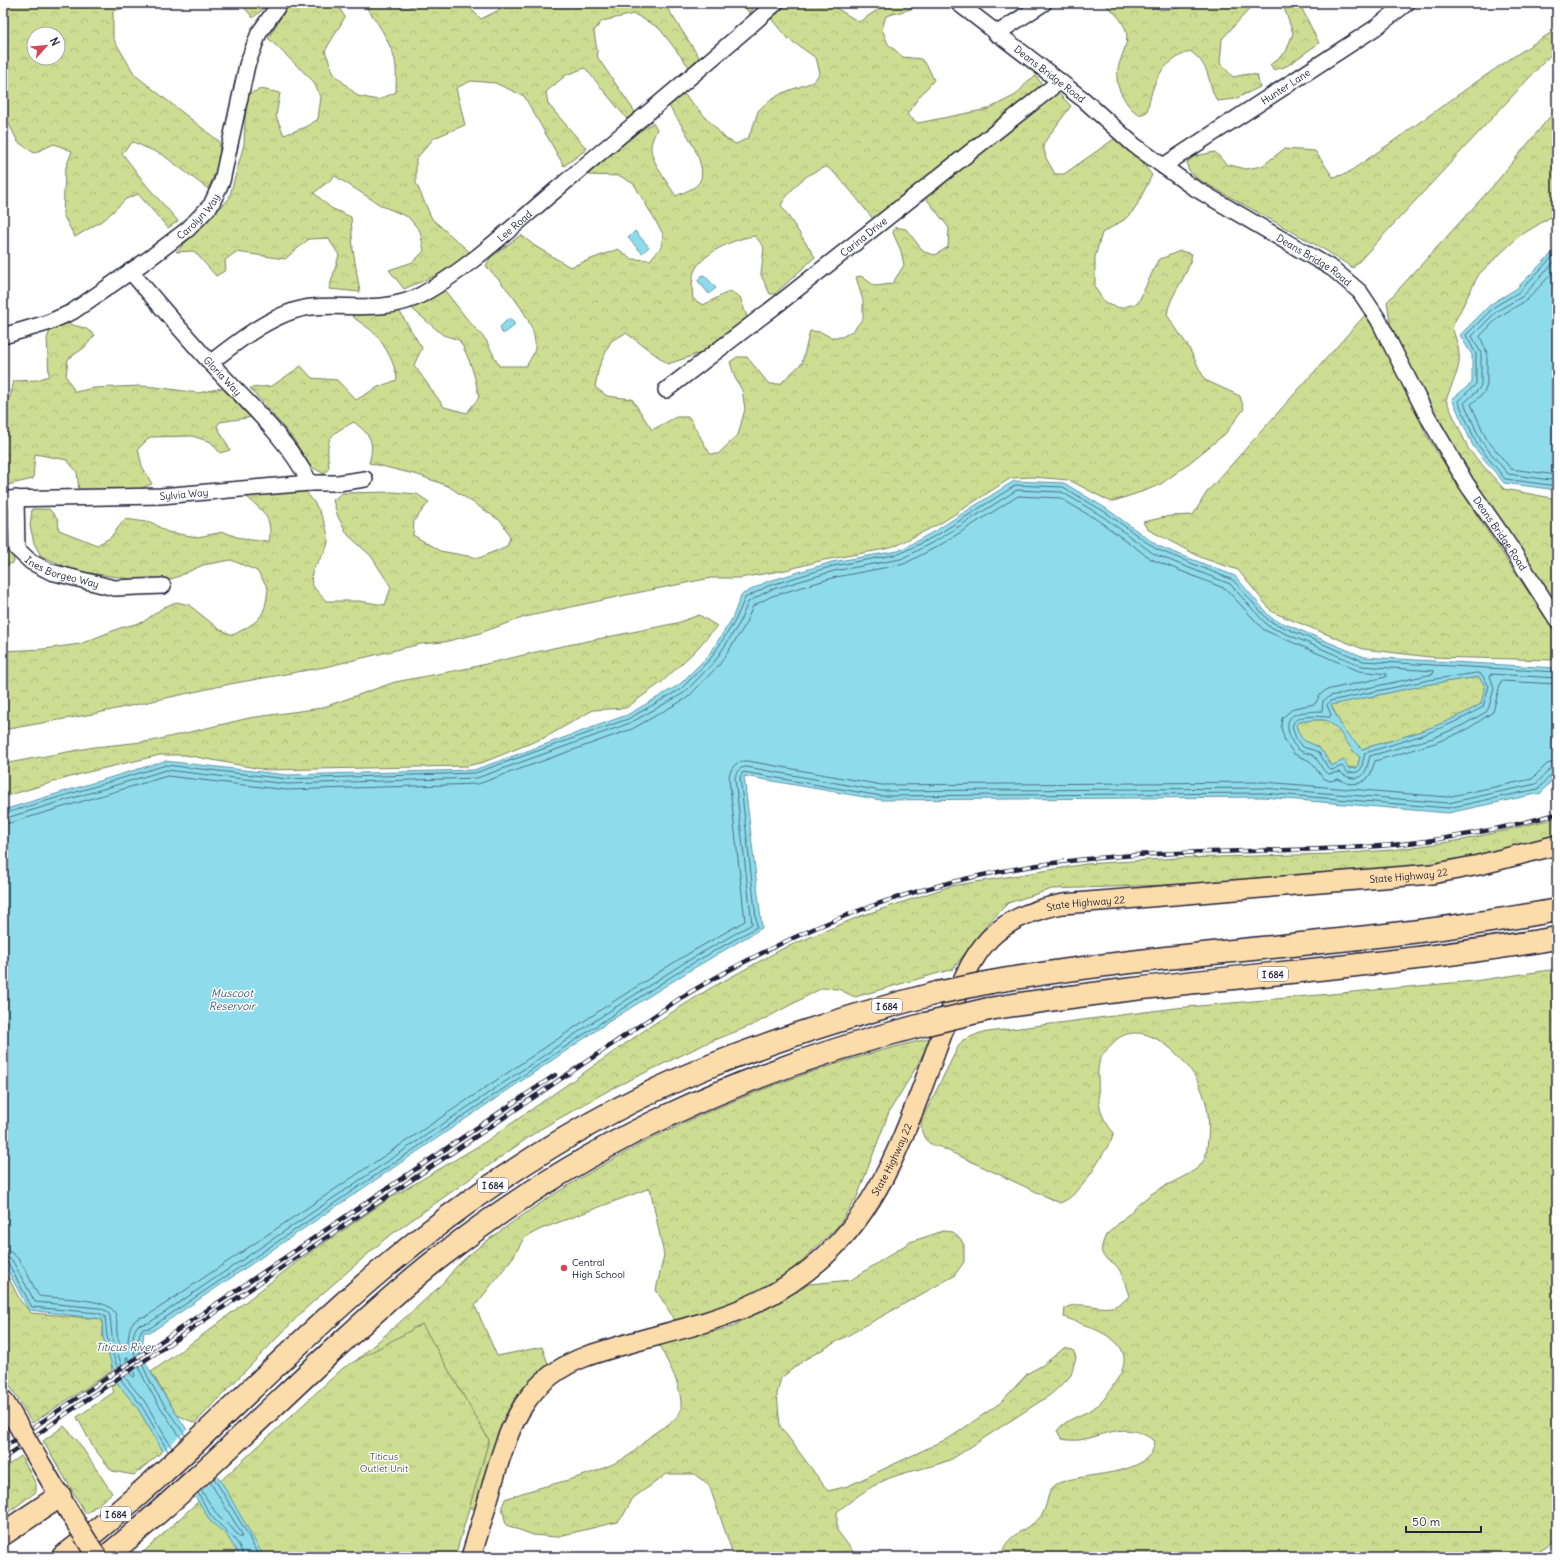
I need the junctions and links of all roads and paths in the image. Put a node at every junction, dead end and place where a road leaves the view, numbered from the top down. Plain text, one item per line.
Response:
1 (280, 3) edge
2 (776, 3) edge
3 (958, 3) edge
4 (1044, 3) edge
5 (1407, 3) edge
6 (996, 34) junction
7 (1060, 81) junction
8 (1163, 166) junction
9 (130, 271) junction
10 (3, 336) edge
11 (210, 363) junction
12 (666, 390) dead end
13 (365, 479) dead end
14 (310, 483) junction
15 (9, 498) edge
16 (163, 586) dead end
17 (1557, 620) edge
18 (1557, 845) edge
19 (1557, 910) edge
20 (1557, 938) edge
21 (7, 1407) edge
22 (60, 1496) junction
23 (3, 1534) edge
24 (63, 1557) edge
25 (97, 1557) edge
26 (106, 1557) edge
27 (472, 1557) edge

1 - 9 street, Carolyn Way
2 - 11 street, Lee Road
3 - 6 street, Deans Bridge Road
4 - 6 street
5 - 8 street, Hunter Lane
6 - 7 street, Deans Bridge Road
7 - 8 street, Deans Bridge Road
7 - 12 street, Carina Drive
8 - 17 street, Deans Bridge Road
9 - 10 street, Carolyn Way
9 - 11 street, Gloria Way
11 - 14 street, Gloria Way
13 - 14 street, Sylvia Way
14 - 15 street, Sylvia Way
15 - 16 street, Ines Borgeo Way
18 - 27 main road, State Highway 22
19 - 24 highway, I 684, bridge
20 - 26 highway, I 684, bridge
21 - 22 main road, bridge
22 - 23 highway
22 - 25 main road, bridge

